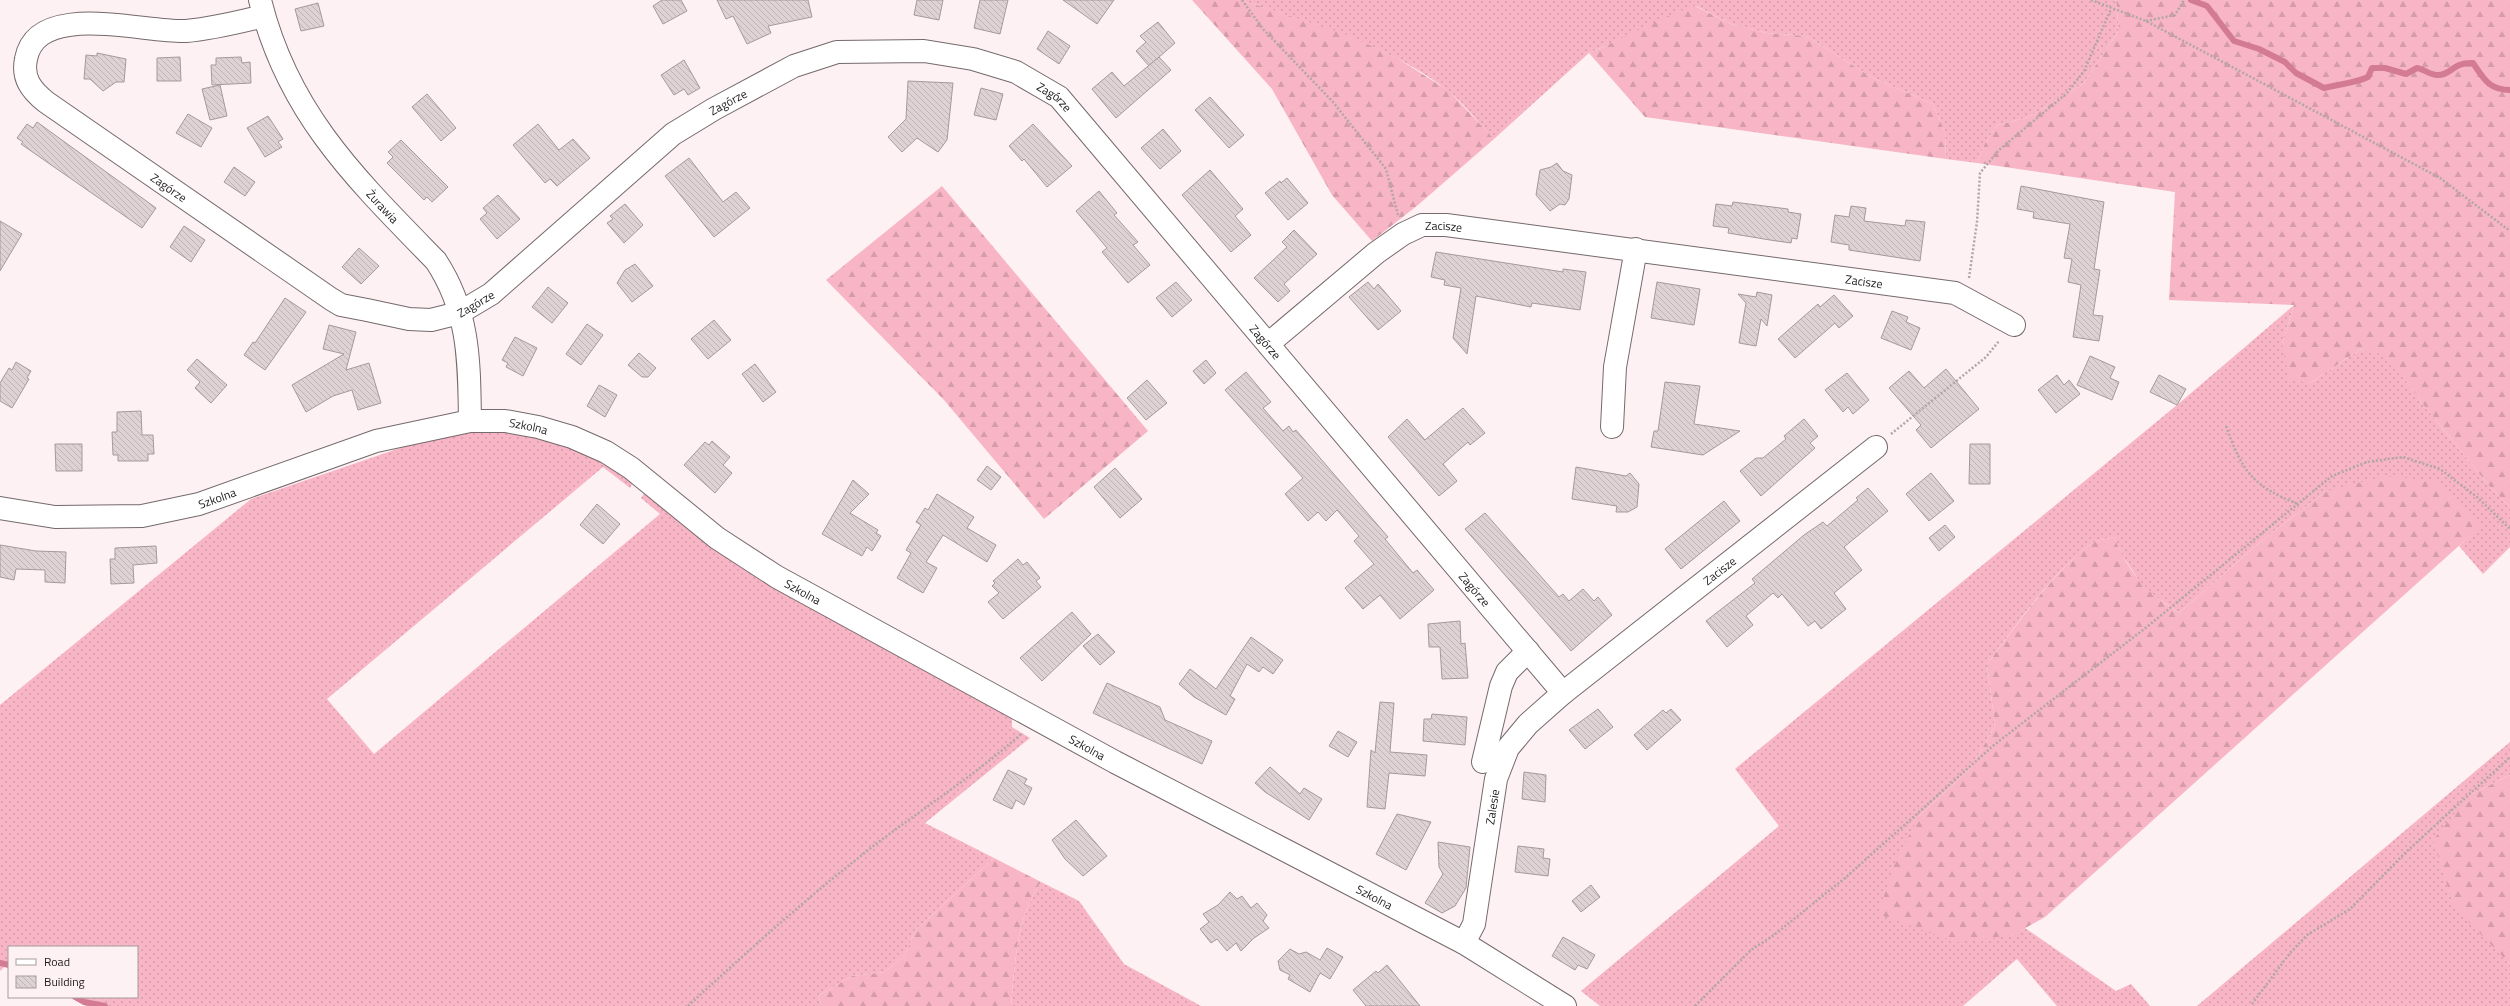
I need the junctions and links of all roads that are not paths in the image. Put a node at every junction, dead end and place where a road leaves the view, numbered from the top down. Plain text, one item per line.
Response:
1 (262, 8) edge
2 (1636, 249) junction
3 (459, 313) junction
4 (2014, 325) road end
5 (1268, 344) junction
6 (470, 421) junction
7 (1612, 427) dead end
8 (1876, 447) road end
9 (0, 508) edge
10 (1528, 652) junction
11 (1563, 693) junction
12 (1483, 762) dead end
13 (1464, 943) junction
14 (1566, 1006) edge

1 - 3 street, Żurawia
1 - 3 street, Zagórze
2 - 4 street, Zacisze
2 - 5 street, Zacisze
2 - 7 street
3 - 5 street, Zagórze
3 - 6 street, Żurawia
5 - 10 street, Zagórze
6 - 9 street, Szkolna
6 - 13 street, Szkolna
8 - 11 street, Zacisze
10 - 11 street, Zagórze
10 - 12 street
11 - 13 street, Zalesie
13 - 14 street, Szkolna

